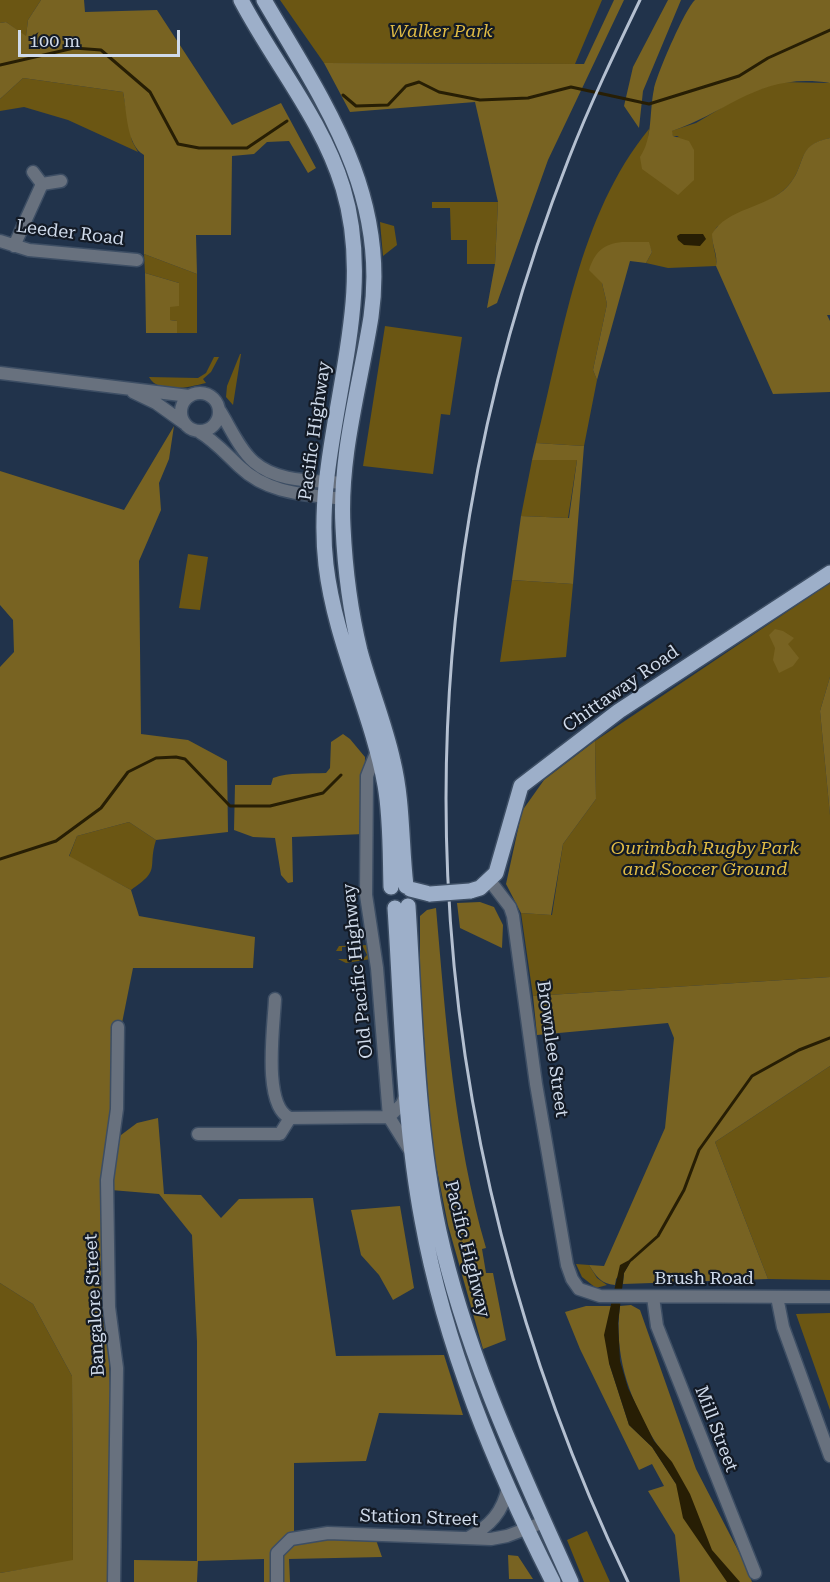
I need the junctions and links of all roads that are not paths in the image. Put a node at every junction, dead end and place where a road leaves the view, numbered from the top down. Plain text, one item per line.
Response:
1 (241, 0) edge
2 (264, 0) edge
3 (33, 172) dead end
4 (61, 182) dead end
5 (42, 184) junction
6 (0, 241) edge
7 (14, 246) junction
8 (137, 260) dead end
9 (0, 373) edge
10 (118, 385) junction
11 (189, 396) junction
12 (220, 411) junction
13 (185, 424) junction
14 (198, 431) junction
15 (324, 489) junction
16 (343, 491) junction
17 (830, 573) edge
18 (377, 752) junction
19 (490, 881) junction
20 (404, 896) junction
21 (274, 999) dead end
22 (118, 1027) dead end
23 (408, 1091) junction
24 (389, 1117) junction
25 (290, 1118) junction
26 (198, 1134) dead end
27 (413, 1158) junction
28 (579, 1289) joint
29 (653, 1296) junction
30 (777, 1297) junction
31 (830, 1297) edge
32 (830, 1456) edge
33 (508, 1487) junction
34 (544, 1522) junction
35 (527, 1529) junction
36 (467, 1539) junction
37 (754, 1573) dead end
38 (114, 1582) edge
39 (278, 1582) edge
40 (553, 1582) edge
41 (571, 1582) edge

1 - 15 main road, Pacific Highway
2 - 16 main road, Pacific Highway
3 - 5 street
4 - 5 street
5 - 7 street
6 - 7 street, Leeder Road
7 - 8 street, Leeder Road
9 - 10 street
10 - 11 street
10 - 13 street
11 - 12 street
11 - 13 street
12 - 14 street
12 - 15 street
13 - 14 street
14 - 15 street
15 - 16 street
15 - 18 main road, Pacific Highway
16 - 20 main road, Pacific Highway
17 - 19 main road, Chittaway Road
18 - 20 main road, Pacific Highway
18 - 24 street, Old Pacific Highway
19 - 20 main road, bridge
19 - 28 street, Brownlee Street
20 - 23 main road, Pacific Highway
20 - 34 main road, Pacific Highway
21 - 25 street
22 - 38 street, Bangalore Street
23 - 24 street
23 - 27 main road, Pacific Highway
24 - 25 street
24 - 27 street
25 - 26 street
27 - 33 main road, Pacific Highway
28 - 29 street, Brush Road
29 - 30 street, Brush Road
29 - 37 street, Mill Street
30 - 31 street, Brush Road
30 - 32 street
33 - 35 main road, Pacific Highway
33 - 36 street
34 - 35 street, Station Street
34 - 41 main road, Pacific Highway
35 - 36 street, Station Street
35 - 40 main road, Pacific Highway
36 - 39 street, Station Street

